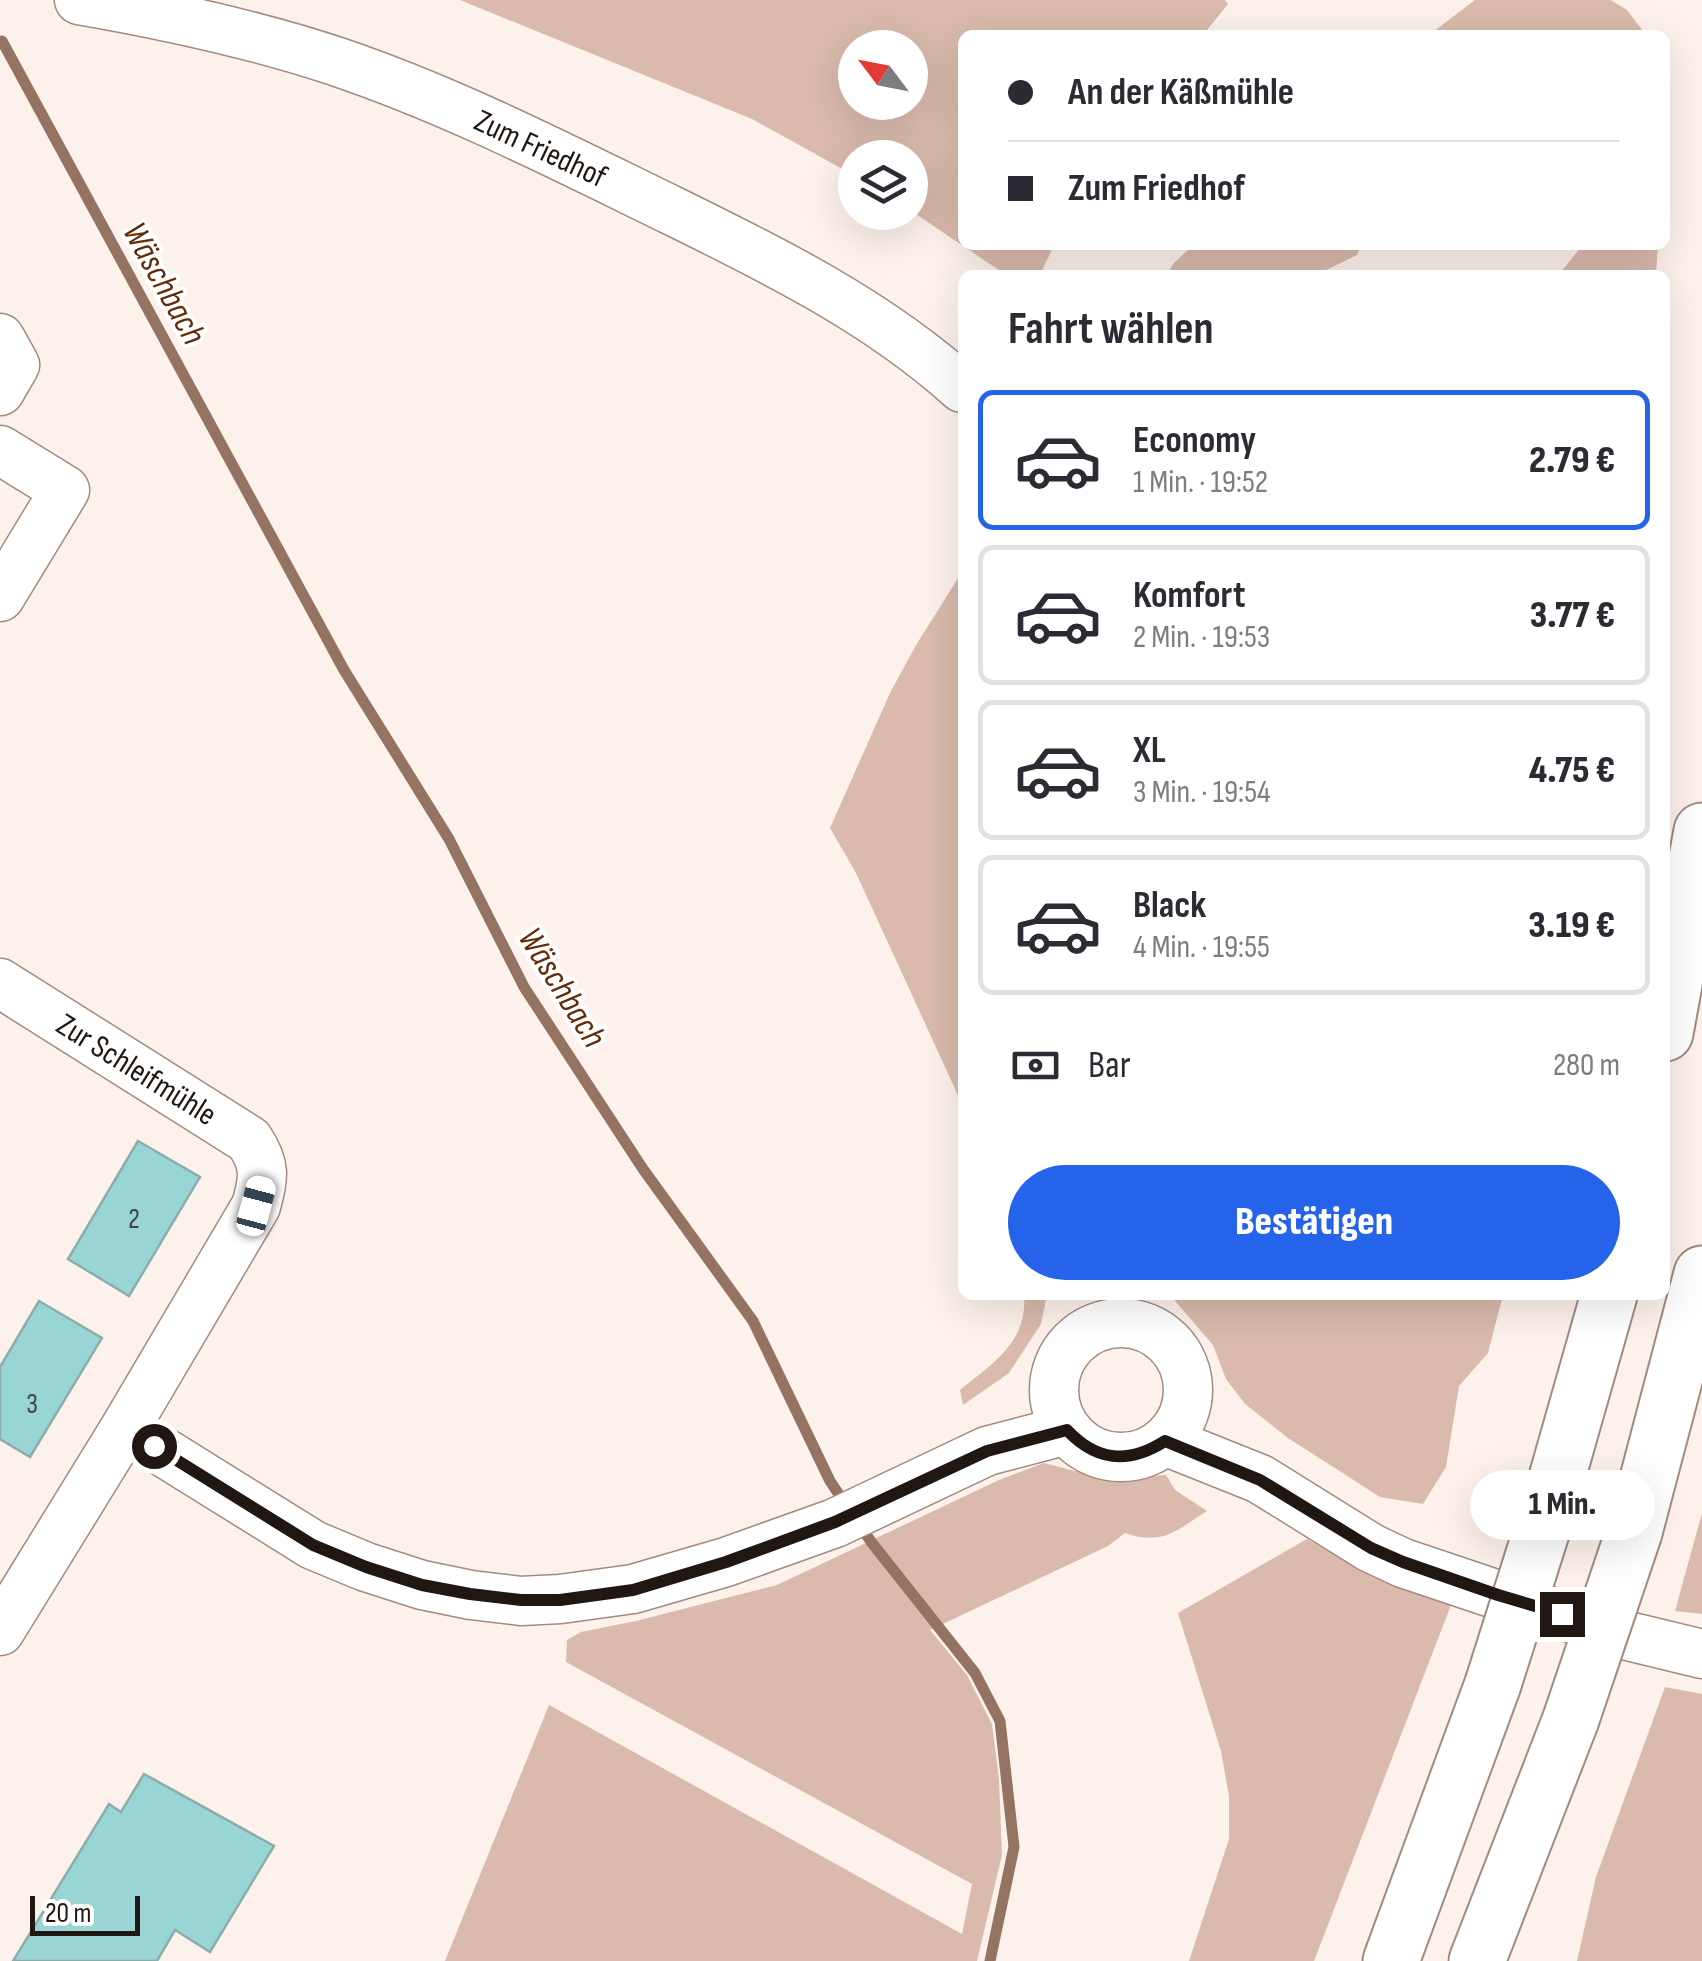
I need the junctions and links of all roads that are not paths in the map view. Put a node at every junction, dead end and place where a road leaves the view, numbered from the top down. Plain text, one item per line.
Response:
1 (79, 0) edge
2 (0, 338) edge
3 (958, 385) edge
4 (0, 391) edge
5 (0, 450) edge
6 (0, 597) edge
7 (1702, 831) edge
8 (0, 983) edge
9 (1670, 1006) edge
10 (1702, 1274) edge
11 (1608, 1300) edge
12 (1104, 1312) edge
13 (1060, 1416) junction
14 (1176, 1424) junction
15 (125, 1428) junction
16 (0, 1631) edge
17 (1702, 1654) edge
18 (1571, 1719) junction
19 (1391, 1961) edge
20 (1477, 1961) edge
21 (1510, 1961) edge

1 - 3 street, Zum Friedhof
2 - 4 street
5 - 6 street
7 - 9 highway
8 - 15 street, Zur Schleifmühle
10 - 18 highway, bridge
11 - 19 highway, bridge
12 - 13 street
12 - 14 street
13 - 14 street
13 - 15 street
14 - 17 street
15 - 16 street
18 - 20 highway
18 - 21 highway

